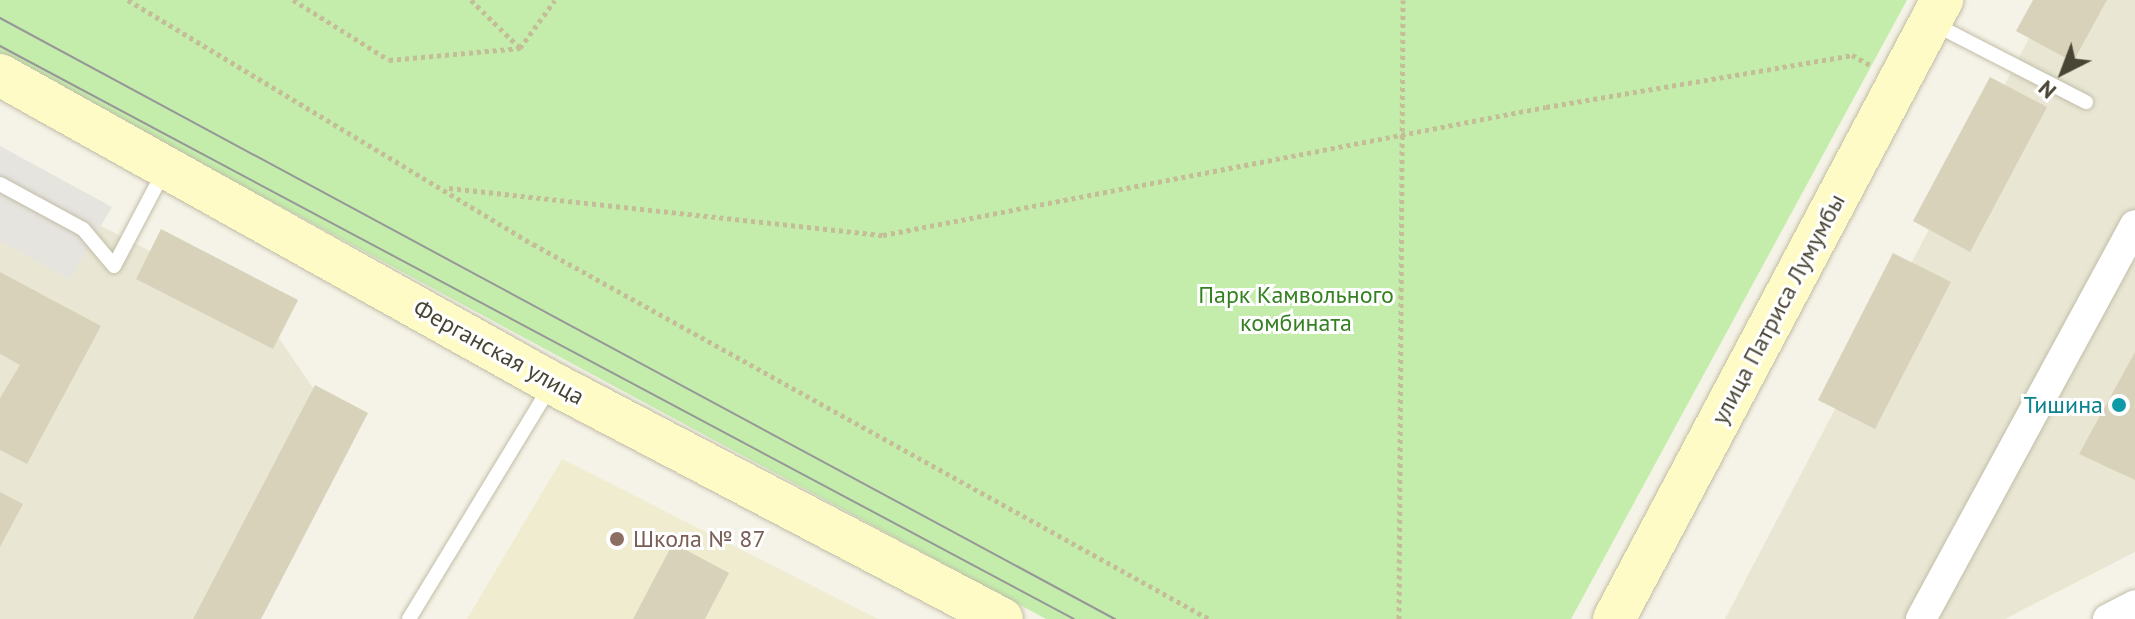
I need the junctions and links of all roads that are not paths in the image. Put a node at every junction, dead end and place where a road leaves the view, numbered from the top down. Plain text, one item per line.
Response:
1 (1936, 11) edge
2 (0, 75) edge
3 (2086, 102) dead end
4 (168, 164) junction
5 (0, 184) edge
6 (2135, 225) edge
7 (552, 383) junction
8 (2135, 605) edge
9 (409, 619) edge
10 (1002, 619) edge
11 (1614, 619) edge
12 (1921, 619) edge
13 (2108, 619) edge

1 - 3 lane
1 - 11 street, улица Патриса Лумумбы
2 - 4 street, Ферганская улица
4 - 5 lane
4 - 7 street, Ферганская улица
6 - 12 street
7 - 9 lane
7 - 10 street, Ферганская улица
8 - 13 street

